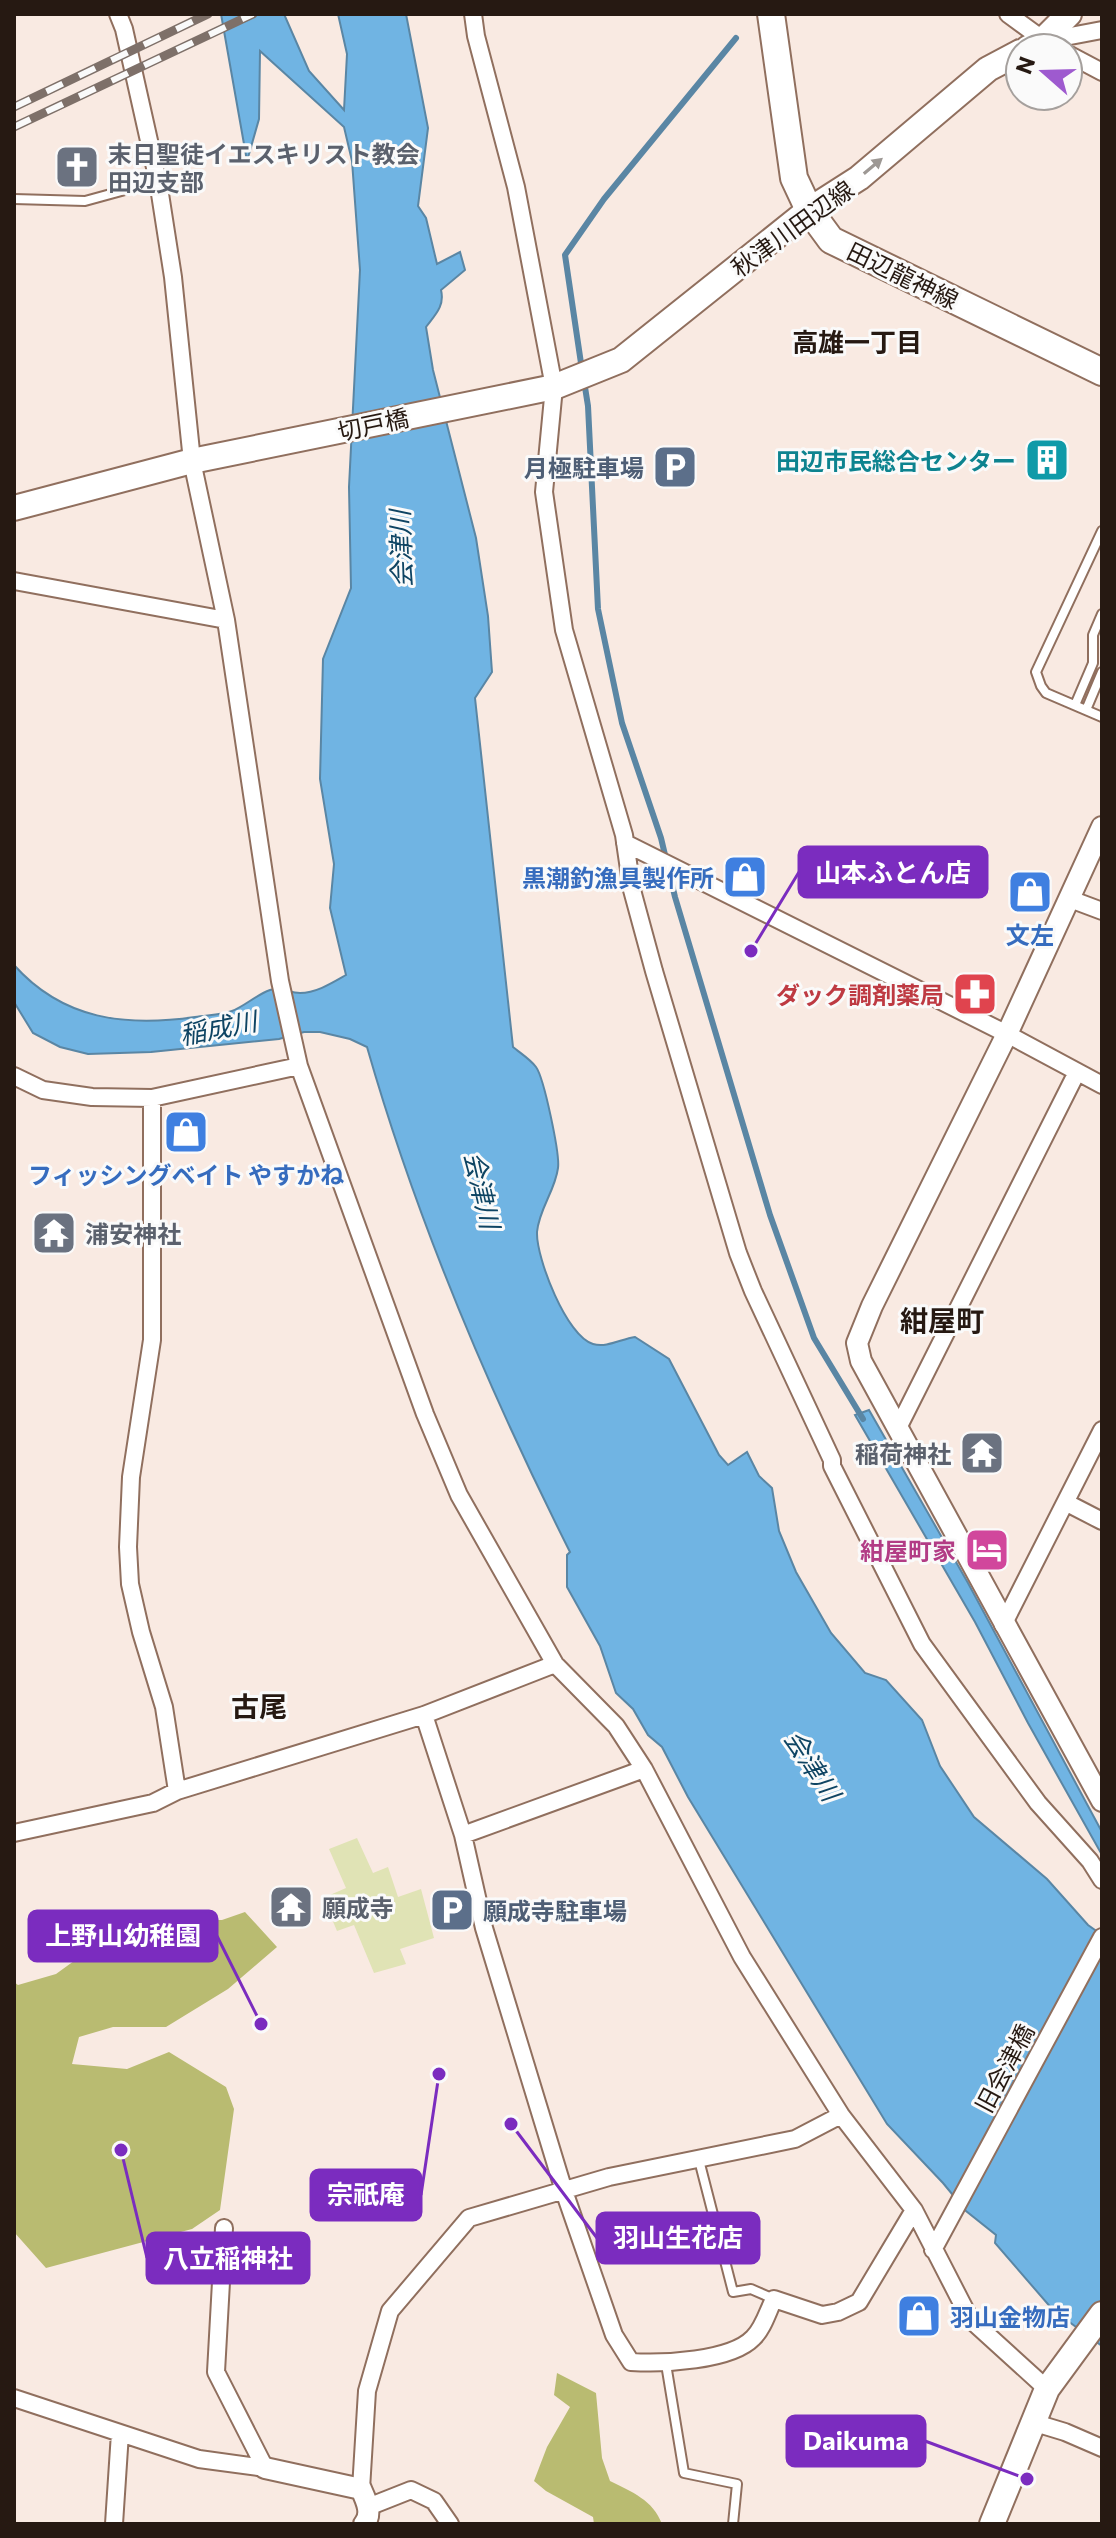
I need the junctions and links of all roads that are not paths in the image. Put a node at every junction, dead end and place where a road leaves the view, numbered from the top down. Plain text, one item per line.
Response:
1 (118, 14) edge
2 (473, 14) edge
3 (771, 14) edge
4 (1008, 14) edge
5 (1069, 14) edge
6 (1027, 32) edge
7 (1054, 32) edge
8 (1004, 60) edge
9 (1084, 62) edge
10 (1102, 72) edge
11 (158, 181) junction
12 (14, 199) edge
13 (809, 210) junction
14 (1102, 372) edge
15 (554, 387) junction
16 (192, 461) junction
17 (14, 508) edge
18 (1102, 531) edge
19 (14, 581) edge
20 (1102, 614) edge
21 (226, 620) junction
22 (1102, 672) edge
23 (1075, 705) junction
24 (1086, 710) junction
25 (1102, 717) edge
26 (1102, 827) edge
27 (625, 843) junction
28 (1070, 899) junction
29 (1102, 911) edge
30 (1007, 1034) junction
31 (299, 1066) junction
32 (1077, 1072) junction
33 (14, 1076) edge
34 (1102, 1085) edge
35 (152, 1098) junction
36 (898, 1428) junction
37 (1102, 1430) edge
38 (1067, 1503) junction
39 (1102, 1521) edge
40 (1003, 1625) junction
41 (555, 1664) junction
42 (424, 1715) junction
43 (644, 1769) junction
44 (177, 1791) junction
45 (1102, 1801) edge
46 (14, 1833) edge
47 (463, 1835) junction
48 (1102, 1880) edge
49 (1102, 1937) edge
50 (841, 2115) junction
51 (699, 2160) junction
52 (564, 2191) junction
53 (914, 2210) junction
54 (224, 2228) dead end
55 (933, 2250) junction
56 (774, 2299) junction
57 (1102, 2314) edge
58 (666, 2364) junction
59 (1047, 2389) junction
60 (14, 2398) edge
61 (1032, 2422) junction
62 (120, 2433) junction
63 (1102, 2448) edge
64 (265, 2468) junction
65 (364, 2507) edge
66 (114, 2524) edge
67 (450, 2524) edge
68 (733, 2524) edge
69 (992, 2524) edge

1 - 11 street
2 - 15 street
3 - 13 main road, 田辺龍神線
4 - 6 street
5 - 7 main road
13 -> 8 main road, 秋津川田辺線
9 - 10 street
11 - 12 lane
11 - 16 street
13 - 14 main road, 田辺龍神線
13 - 15 main road, 秋津川田辺線
15 - 16 main road, 切戸橋
15 - 27 street
16 - 17 main road
16 - 21 street
18 - 23 lane
19 - 21 street
20 - 23 lane
21 - 31 street
22 - 24 lane
23 - 24 lane
24 - 25 lane
26 - 28 street
27 - 30 street
27 - 48 street
28 - 29 street
28 - 30 street
30 - 32 street
30 - 36 street
31 - 35 street
31 - 41 street
32 - 34 street
32 - 36 street
33 - 35 street
35 - 44 street
36 - 40 street
37 - 38 street
38 - 39 street
38 - 40 street
40 - 45 street
41 - 42 street
41 - 43 street
42 - 44 street
42 - 47 street
43 - 47 street
43 - 50 street
44 - 46 street
47 - 52 street
49 - 55 street, 旧会津橋
50 - 51 street
50 - 53 street
51 - 52 street
51 - 56 lane
52 - 58 street
52 - 65 street
53 - 55 street
53 - 56 street
54 - 64 street
55 - 59 street
56 - 58 street
57 - 59 main road
58 - 68 lane
59 - 61 main road
60 - 62 street
61 - 63 street
61 - 69 main road
62 - 64 street
62 - 66 street
64 - 65 street
65 - 67 street

